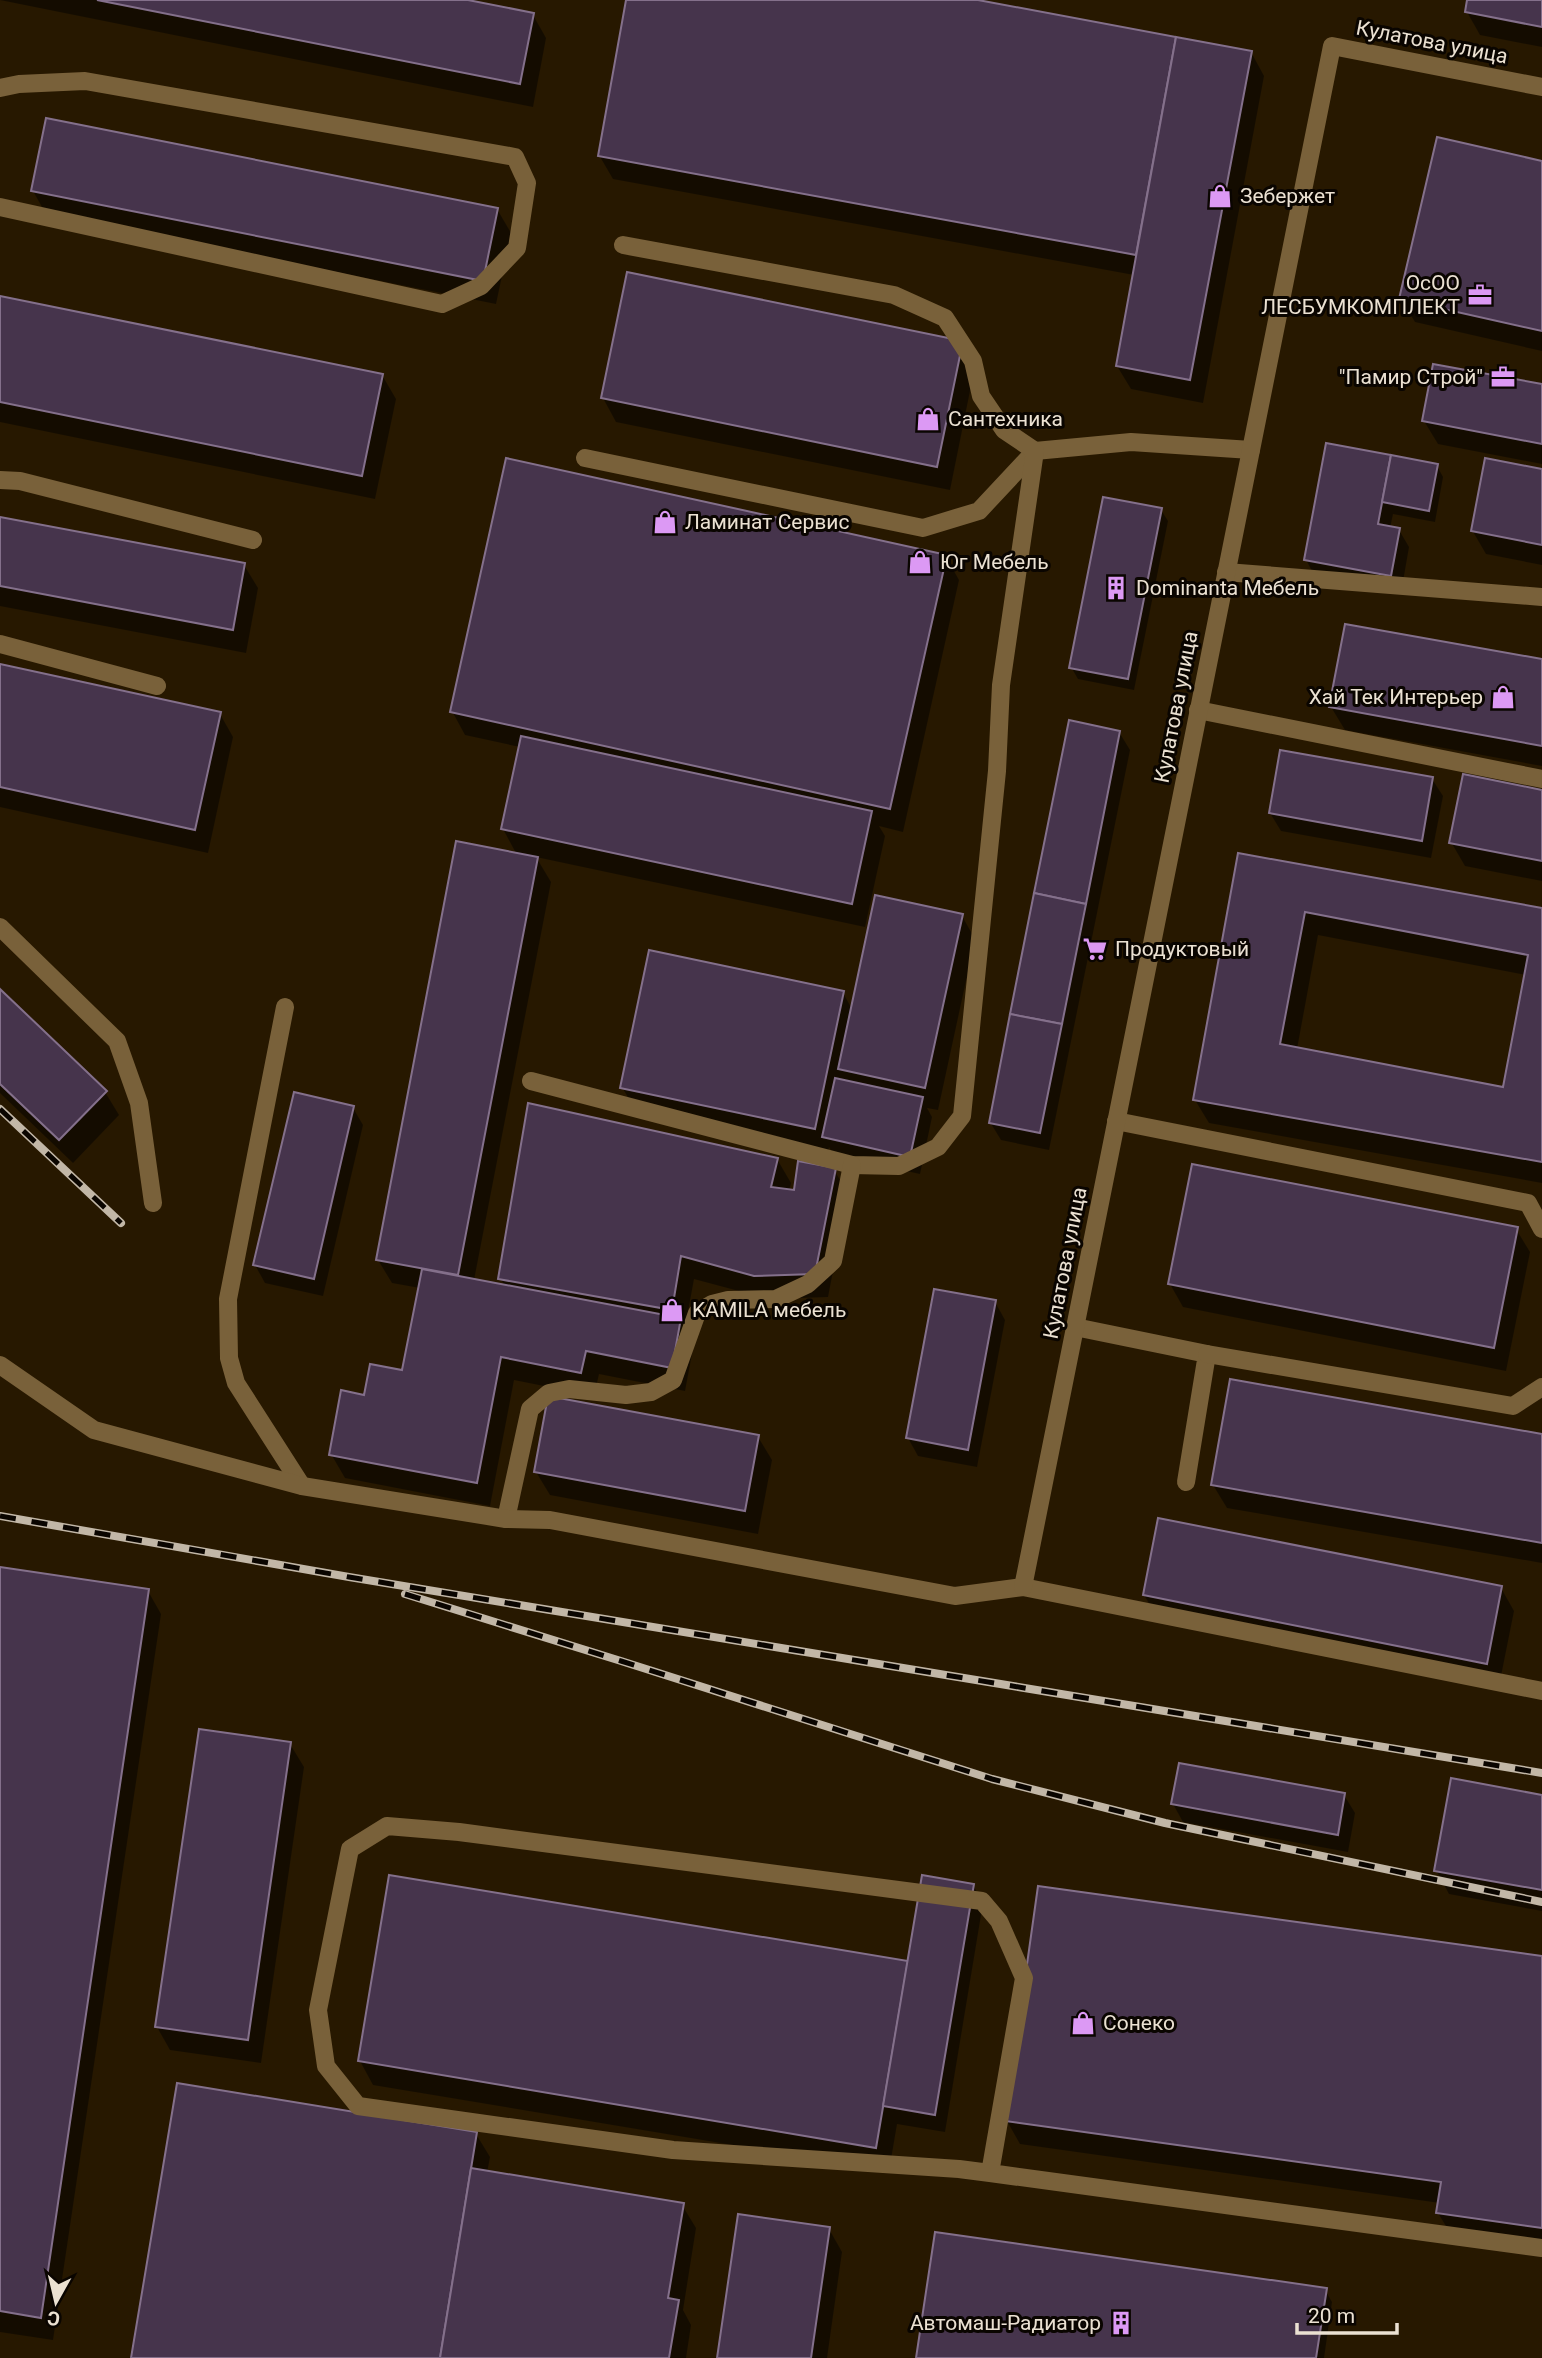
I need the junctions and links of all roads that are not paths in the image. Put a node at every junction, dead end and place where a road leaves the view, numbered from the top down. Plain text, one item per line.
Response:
1 (1542, 87) edge
2 (0, 88) edge
3 (0, 208) edge
4 (623, 245) dead end
5 (1251, 450) junction
6 (1035, 452) junction
7 (585, 458) dead end
8 (0, 480) edge
9 (253, 540) dead end
10 (1226, 572) junction
11 (1542, 597) edge
12 (0, 644) edge
13 (157, 686) dead end
14 (1198, 710) junction
15 (1542, 779) edge
16 (0, 927) edge
17 (285, 1007) dead end
18 (531, 1081) dead end
19 (1116, 1121) junction
20 (852, 1165) junction
21 (153, 1203) dead end
22 (1542, 1229) edge
23 (1075, 1327) junction
24 (1207, 1354) junction
25 (0, 1365) edge
26 (1542, 1387) edge
27 (1186, 1482) dead end
28 (302, 1486) junction
29 (506, 1518) junction
30 (1023, 1587) junction
31 (1542, 1691) edge
32 (990, 2173) junction
33 (1542, 2248) edge

1 - 5 street, Кулатова улица
2 - 3 street
4 - 6 street
5 - 6 street
5 - 10 street, Кулатова улица
6 - 7 street
6 - 20 street
8 - 9 street
10 - 11 street
10 - 14 street, Кулатова улица
12 - 13 street
14 - 15 street
14 - 19 street, Кулатова улица
16 - 21 street
17 - 28 street
18 - 20 street
19 - 22 street
19 - 23 street, Кулатова улица
20 - 29 street
23 - 24 street
23 - 30 street, Кулатова улица
24 - 26 street
24 - 27 street
25 - 28 street
28 - 29 street
29 - 30 street
30 - 31 street
32 - 32 street
32 - 33 street

